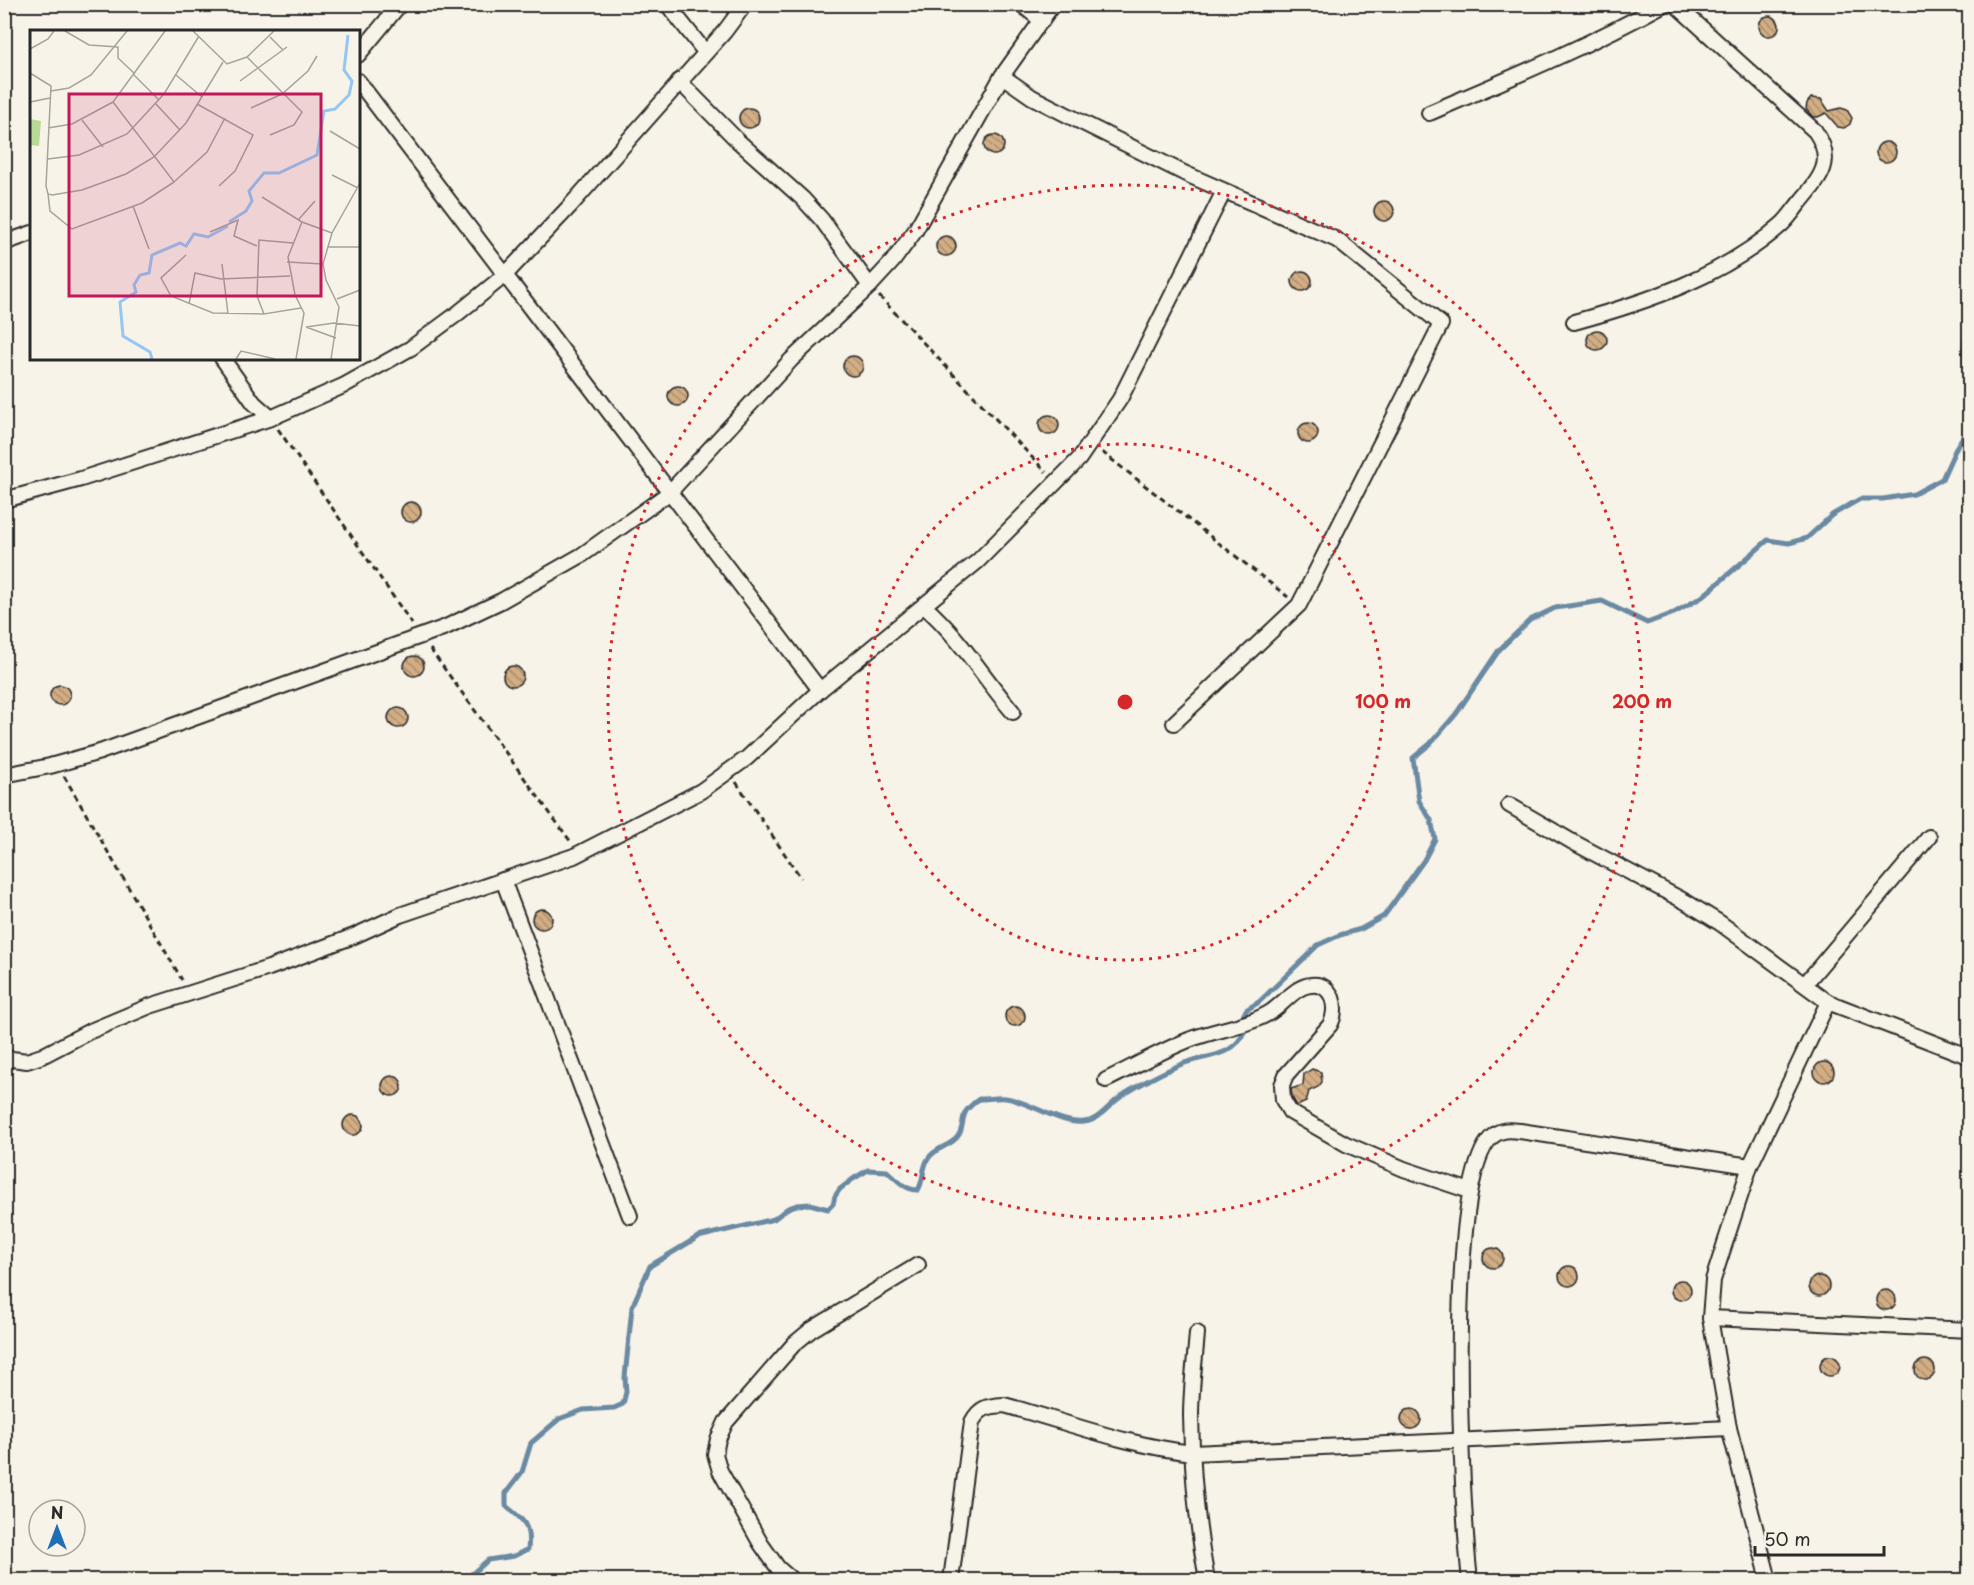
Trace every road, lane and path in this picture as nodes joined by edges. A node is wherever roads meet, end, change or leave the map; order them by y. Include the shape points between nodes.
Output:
1 (400, 4) edge
2 (667, 4) edge
3 (745, 4) edge
4 (1021, 4) edge
5 (1053, 4) edge
6 (1664, 4) edge
7 (1675, 4) edge
8 (1042, 21) junction
9 (705, 52) junction
10 (360, 54) edge
11 (1002, 76) junction
12 (679, 81) junction
13 (360, 84) edge
14 (1429, 113) dead end
15 (1224, 191) junction
16 (30, 234) edge
17 (4, 243) edge
18 (506, 275) junction
19 (870, 286) junction
20 (1574, 322) dead end
21 (223, 360) edge
22 (271, 418) junction
23 (1090, 443) junction
24 (1056, 482) junction
25 (669, 493) junction
26 (4, 500) edge
27 (1299, 605) junction
28 (924, 606) junction
29 (820, 690) junction
30 (1012, 712) dead end
31 (1174, 723) dead end
32 (57, 764) junction
33 (728, 771) junction
34 (4, 775) edge
35 (1509, 805) dead end
36 (1929, 837) dead end
37 (801, 878) dead end
38 (503, 880) junction
39 (1805, 984) junction
40 (190, 993) junction
41 (1828, 1002) junction
42 (1970, 1057) edge
43 (4, 1058) edge
44 (1106, 1080) dead end
45 (1750, 1166) junction
46 (1470, 1191) junction
47 (630, 1216) dead end
48 (918, 1265) dead end
49 (1710, 1318) junction
50 (1970, 1330) edge
51 (1197, 1333) dead end
52 (1729, 1428) junction
53 (1461, 1439) junction
54 (1193, 1453) junction
55 (792, 1581) edge
56 (951, 1581) edge
57 (1207, 1581) edge
58 (1470, 1581) edge
59 (1769, 1581) edge

1 - 10 street
2 - 9 street
3 - 9 street
4 - 8 street
5 - 8 street
6 - 14 street via 1548,63
7 - 20 street via 1815,131 1827,157 1808,194 1759,243 1679,287
8 - 11 street
9 - 12 street
11 - 15 street via 1032,97
11 - 19 street via 915,231
12 - 18 street
12 - 19 street via 803,199
13 - 18 street
15 - 23 street via 1120,399
15 - 27 street via 1337,240 1441,324
16 - 17 street
18 - 22 street via 411,348 343,386
18 - 25 street
19 - 24 path
19 - 25 street via 791,360
21 - 22 street via 254,404
22 - 26 street
23 - 24 street
23 - 27 path
24 - 28 street via 978,561
25 - 29 street
25 - 32 street via 582,555 446,627
27 - 31 street
28 - 29 street
28 - 30 street via 943,622
29 - 33 street
32 - 34 street
32 - 40 path
33 - 37 path
33 - 38 street via 701,791 574,856
35 - 39 street via 1686,902
36 - 39 street
38 - 40 street via 400,915 269,968
38 - 47 street
39 - 41 street
40 - 43 street via 88,1032 42,1056 27,1061
41 - 42 street
41 - 45 street
44 - 46 street via 1194,1038 1259,1018 1302,987 1321,986 1334,1001 1335,1016 1286,1075 1283,1100 1290,1112 1346,1144
45 - 46 street via 1505,1130 1485,1146
45 - 49 street via 1713,1280
46 - 53 street via 1461,1281
48 - 55 street via 794,1344 726,1422 718,1439 715,1454 720,1471 761,1544
49 - 50 street
49 - 52 street
51 - 54 street via 1191,1414
52 - 53 street
52 - 59 street
53 - 54 street
53 - 58 street
54 - 56 street via 1117,1438 1004,1405 986,1406 972,1422
54 - 57 street

